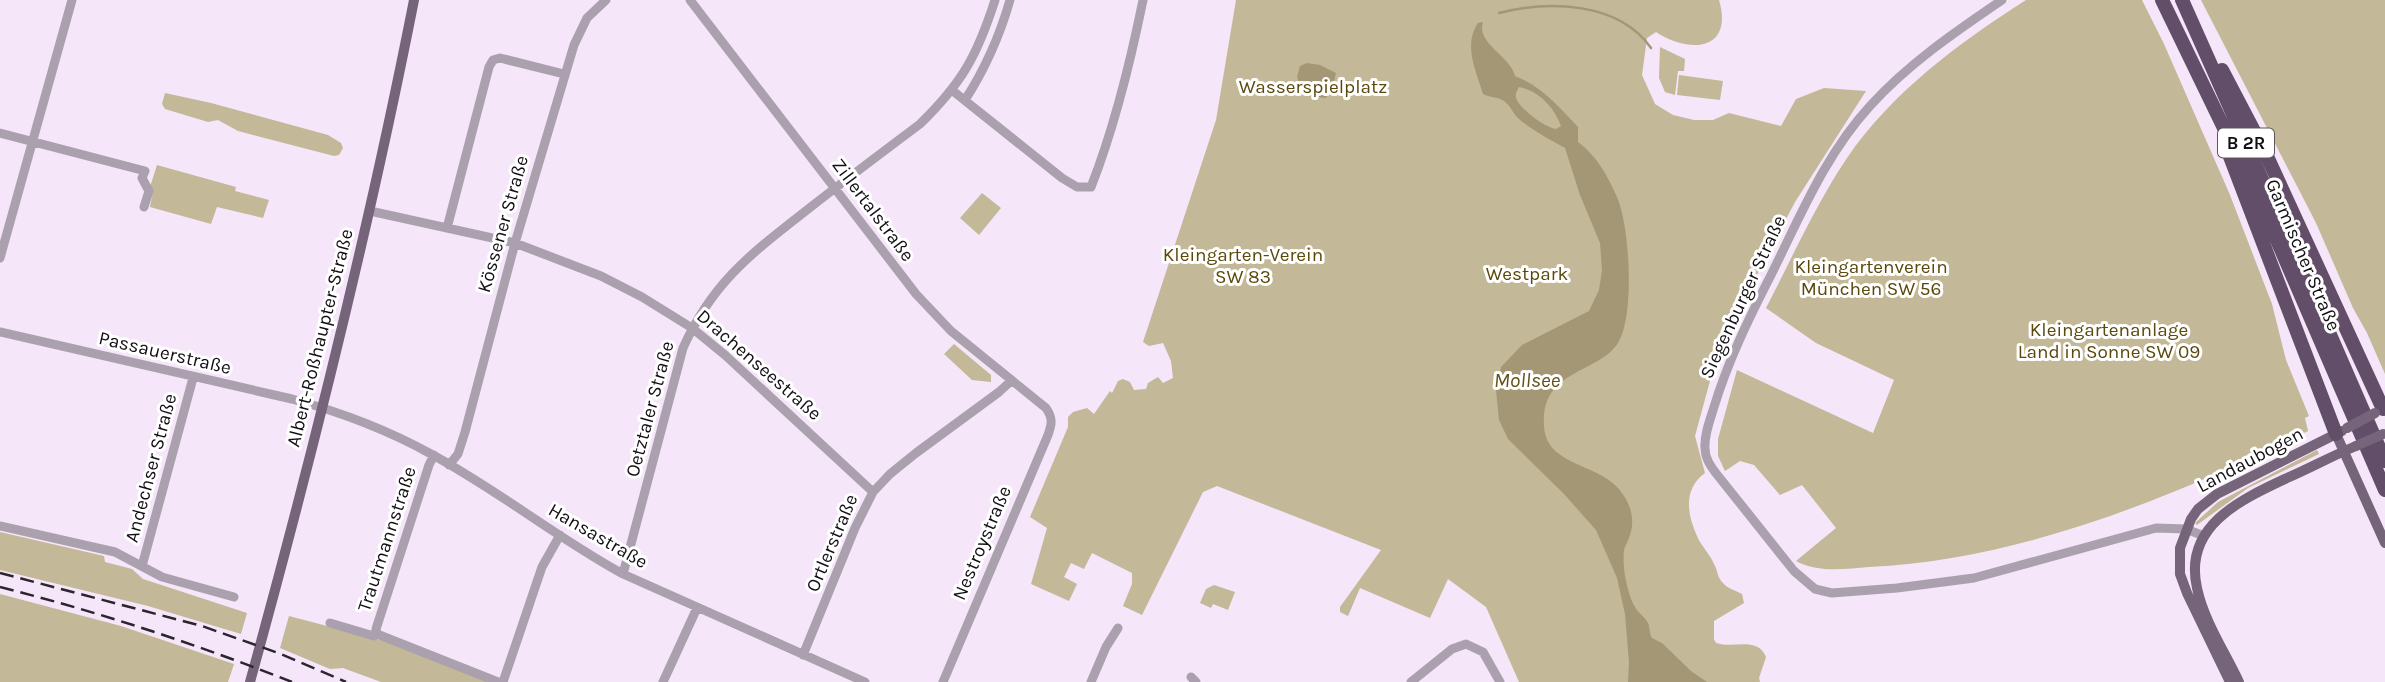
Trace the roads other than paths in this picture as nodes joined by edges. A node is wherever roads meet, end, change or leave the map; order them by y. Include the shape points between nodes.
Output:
1 (72, 0) edge
2 (414, 0) edge
3 (606, 0) edge
4 (690, 0) edge
5 (995, 0) edge
6 (1010, 0) edge
7 (1143, 0) edge
8 (2002, 0) edge
9 (2162, 0) edge
10 (2182, 1) edge
11 (564, 74) junction
12 (953, 91) junction
13 (965, 100) junction
14 (2216, 113) junction
15 (0, 133) edge
16 (32, 139) junction
17 (835, 188) junction
18 (144, 207) dead end
19 (369, 211) junction
20 (447, 228) junction
21 (515, 243) junction
22 (0, 258) edge
23 (692, 328) junction
24 (0, 332) edge
25 (192, 378) junction
26 (1011, 381) junction
27 (321, 407) junction
28 (2382, 411) edge
29 (1052, 418) joint
30 (2342, 431) junction
31 (2384, 434) edge
32 (2343, 452) junction
33 (434, 455) junction
34 (2385, 461) edge
35 (449, 465) junction
36 (2385, 490) edge
37 (873, 492) junction
38 (0, 526) edge
39 (2186, 529) junction
40 (560, 536) junction
41 (2204, 536) junction
42 (2385, 543) edge
43 (142, 566) junction
44 (623, 573) junction
45 (234, 597) dead end
46 (696, 608) junction
47 (330, 623) dead end
48 (1118, 628) dead end
49 (377, 634) junction
50 (803, 655) junction
51 (250, 682) edge
52 (500, 682) edge
53 (663, 682) edge
54 (865, 682) edge
55 (943, 682) edge
56 (1091, 682) edge
57 (1412, 682) edge
58 (1500, 682) edge
59 (2230, 682) edge
60 (2239, 682) edge

1 - 16 street
2 - 19 main road, Albert-Roßhaupter-Straße
3 - 11 street, Kössener Straße via 587,18
4 - 17 street, Zillertalstraße
5 - 12 street, Oetztaler Straße via 971,63
6 - 13 street via 993,48
7 - 13 street via 1126,80 1091,187 1077,187 1062,178
8 - 39 street, Siegenburger Straße via 1906,70 1842,141 1730,359 1708,426 1706,457 1794,571 1815,589 1832,593 1963,580 2156,527
9 - 14 highway, Garmischer Straße / B 2R
10 - 28 highway via 2265,152
10 - 34 highway, Garmischer Straße / B 2R
11 - 20 street via 493,60
11 - 21 street, Kössener Straße
12 - 13 street
12 - 17 street, Oetztaler Straße via 920,124
14 - 30 highway via 2242,191
14 - 36 highway, Garmischer Straße / B 2R via 2267,217
15 - 16 street
16 - 18 street via 145,171 142,178 149,191
16 - 22 street
17 - 23 street, Oetztaler Straße via 752,253 710,299
17 - 26 street, Zillertalstraße via 932,312
19 - 20 street, Drachenseestraße
19 - 27 main road, Albert-Roßhaupter-Straße
20 - 21 street, Drachenseestraße
21 - 23 street, Drachenseestraße via 600,276
21 - 35 street, Kössener Straße via 465,432
23 - 37 street, Drachenseestraße
23 - 44 street, Oetztaler Straße
24 - 25 street, Passauerstraße
25 - 27 street, Passauerstraße
25 - 43 street, Andechser Straße
26 - 29 street, Zillertalstraße
26 - 37 street, Ortlerstraße via 907,460
27 - 33 street, Hansastraße
27 - 51 main road, Albert-Roßhaupter-Straße
28 - 30 main road, Landaubogen, bridge
29 - 55 street, Nestroystraße
30 - 32 main road
30 - 39 main road, Landaubogen via 2217,494 2198,509
31 - 32 main road, Landaubogen, bridge
32 - 41 main road, Landaubogen via 2228,510
32 - 42 main road
33 - 35 street, Hansastraße
33 - 49 street, Trautmannstraße
35 - 40 street, Hansastraße
37 - 50 street, Ortlerstraße
38 - 43 street via 115,552
39 - 41 street, Siegenburger Straße
39 - 59 main road, Landaubogen via 2180,574
40 - 44 street, Hansastraße
40 - 52 street via 542,567
41 - 60 main road, Landaubogen via 2195,562 2197,588
43 - 45 street via 162,578
44 - 46 street, Hansastraße
46 - 50 street, Hansastraße
46 - 53 street
47 - 49 street
48 - 56 street
49 - 52 street
50 - 54 street, Hansastraße
57 - 58 street via 1452,649 1466,644 1483,652

